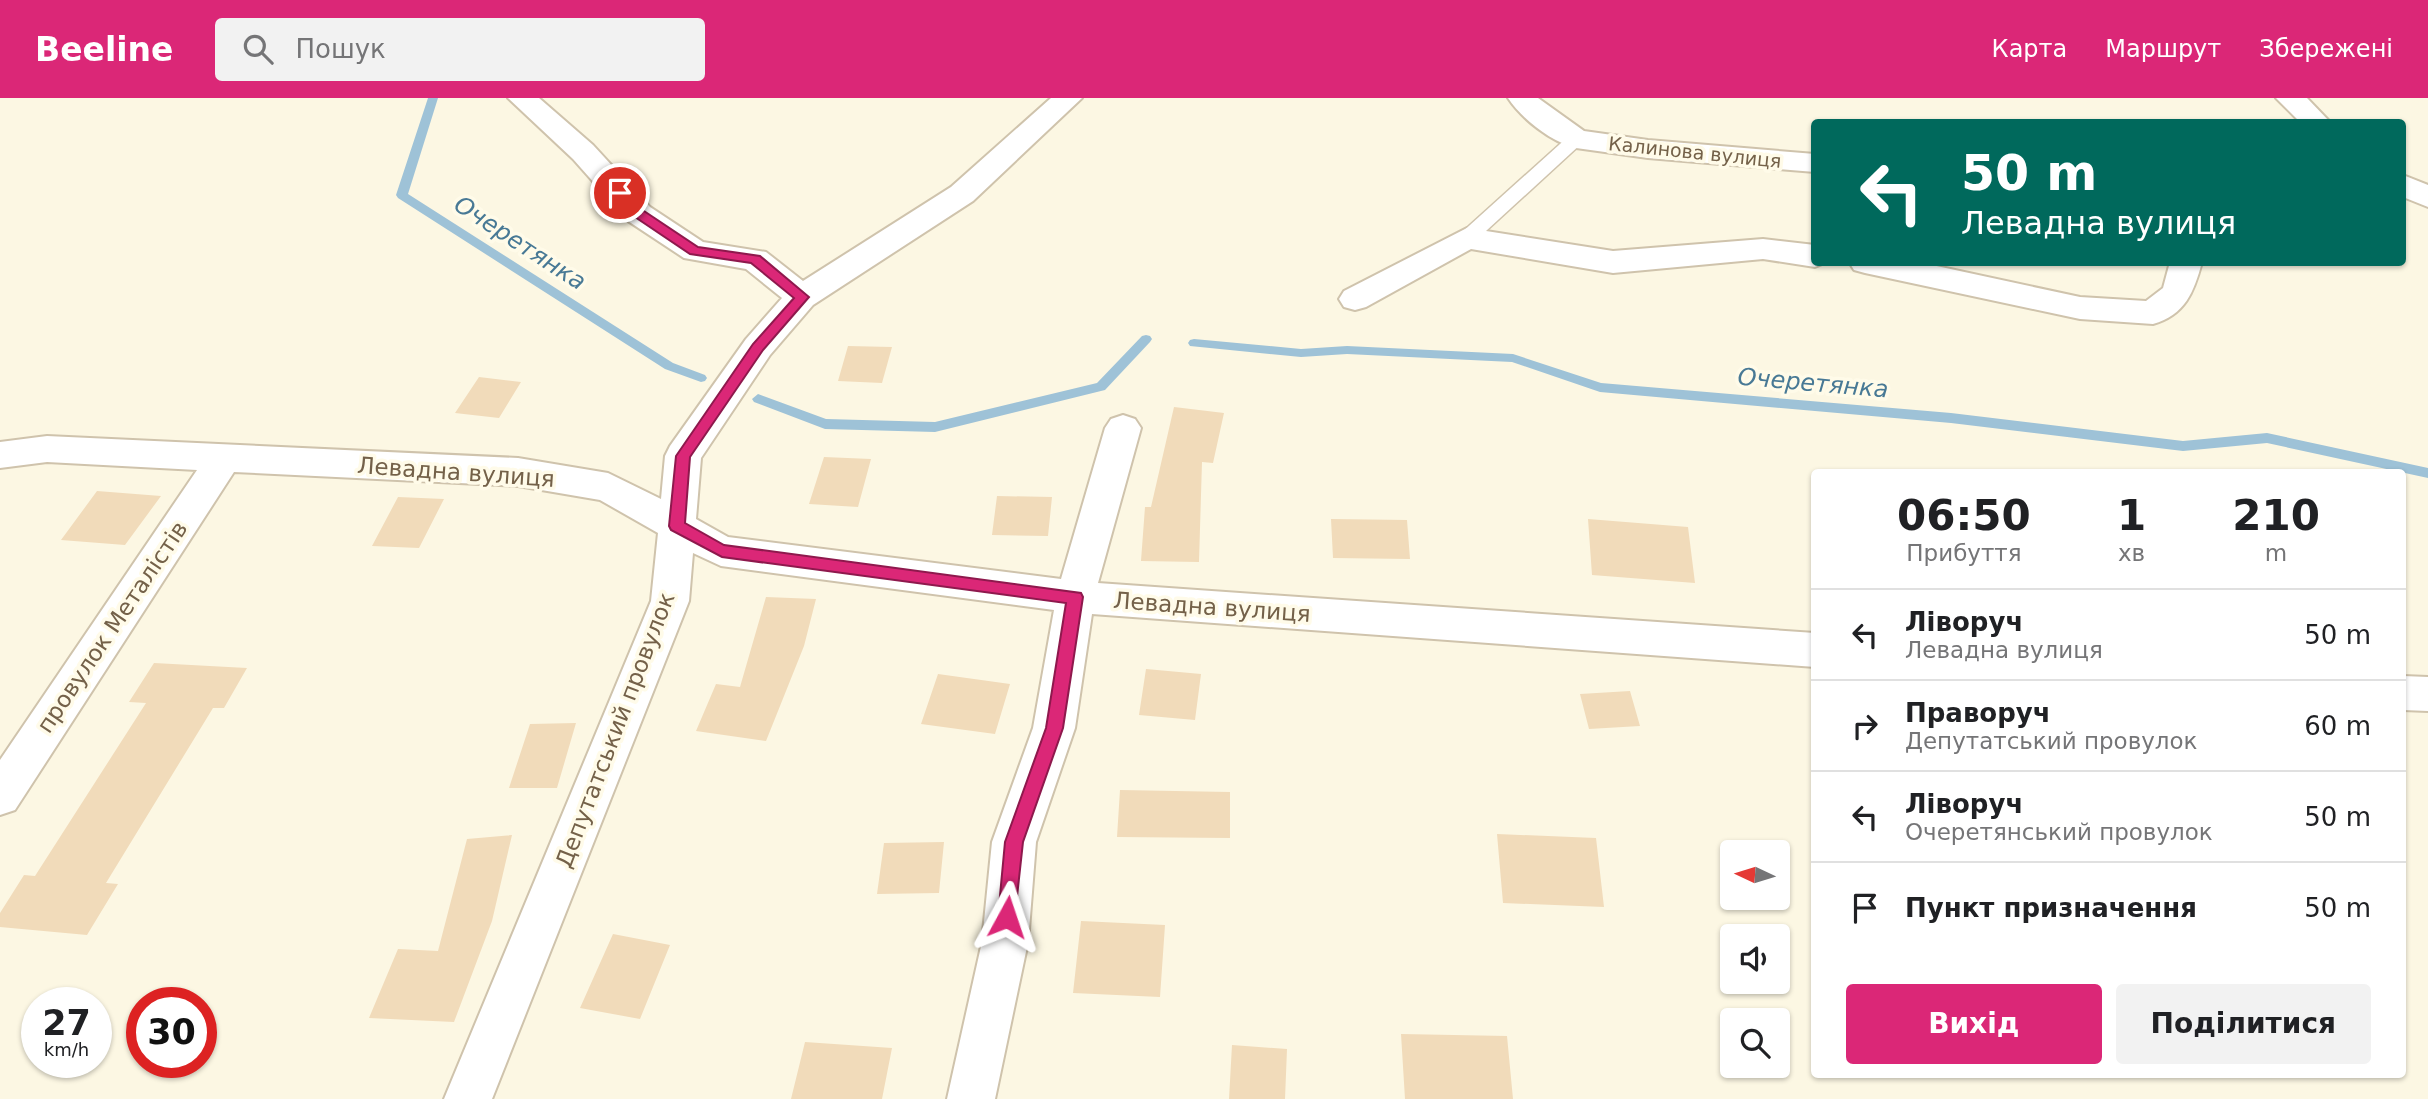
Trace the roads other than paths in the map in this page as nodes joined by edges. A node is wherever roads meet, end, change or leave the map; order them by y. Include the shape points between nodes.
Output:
1 (522, 98) edge
2 (1069, 98) edge
3 (1522, 98) edge
4 (2290, 98) edge
5 (2313, 119) edge
6 (1576, 139) junction
7 (1811, 163) edge
8 (2406, 186) edge
9 (2428, 197) edge
10 (1467, 238) junction
11 (1811, 255) edge
12 (1883, 266) edge
13 (2185, 266) edge
14 (802, 297) junction
15 (1355, 299) dead end
16 (1123, 428) dead end
17 (0, 455) edge
18 (224, 458) junction
19 (677, 526) junction
20 (1075, 597) junction
21 (1811, 650) edge
22 (2406, 692) edge
23 (2428, 694) edge
24 (0, 796) edge
25 (468, 1099) edge
26 (971, 1099) edge

1 - 14 street via 583,152 639,214 695,251 755,260
2 - 14 street, Депутатський провулок via 962,194
3 - 6 street, Калинова вулиця
4 - 5 street
6 - 7 street, Калинова вулиця
6 - 10 lane, Калинова вулиця
8 - 9 street
10 - 11 street via 1613,262 1763,249
10 - 15 street
12 - 13 street via 2080,309 2153,313 2178,293
14 - 19 street, Депутатський провулок via 758,347 683,456
16 - 20 street
17 - 18 street, Левадна вулиця via 47,449
18 - 19 street, Левадна вулиця via 531,474 608,487
18 - 24 street, провулок Металістів
19 - 20 street, Левадна вулиця via 722,551
19 - 25 street, Депутатський провулок via 670,601
20 - 21 street, Левадна вулиця
20 - 26 street via 1054,728 1014,842 1005,942
22 - 23 street

